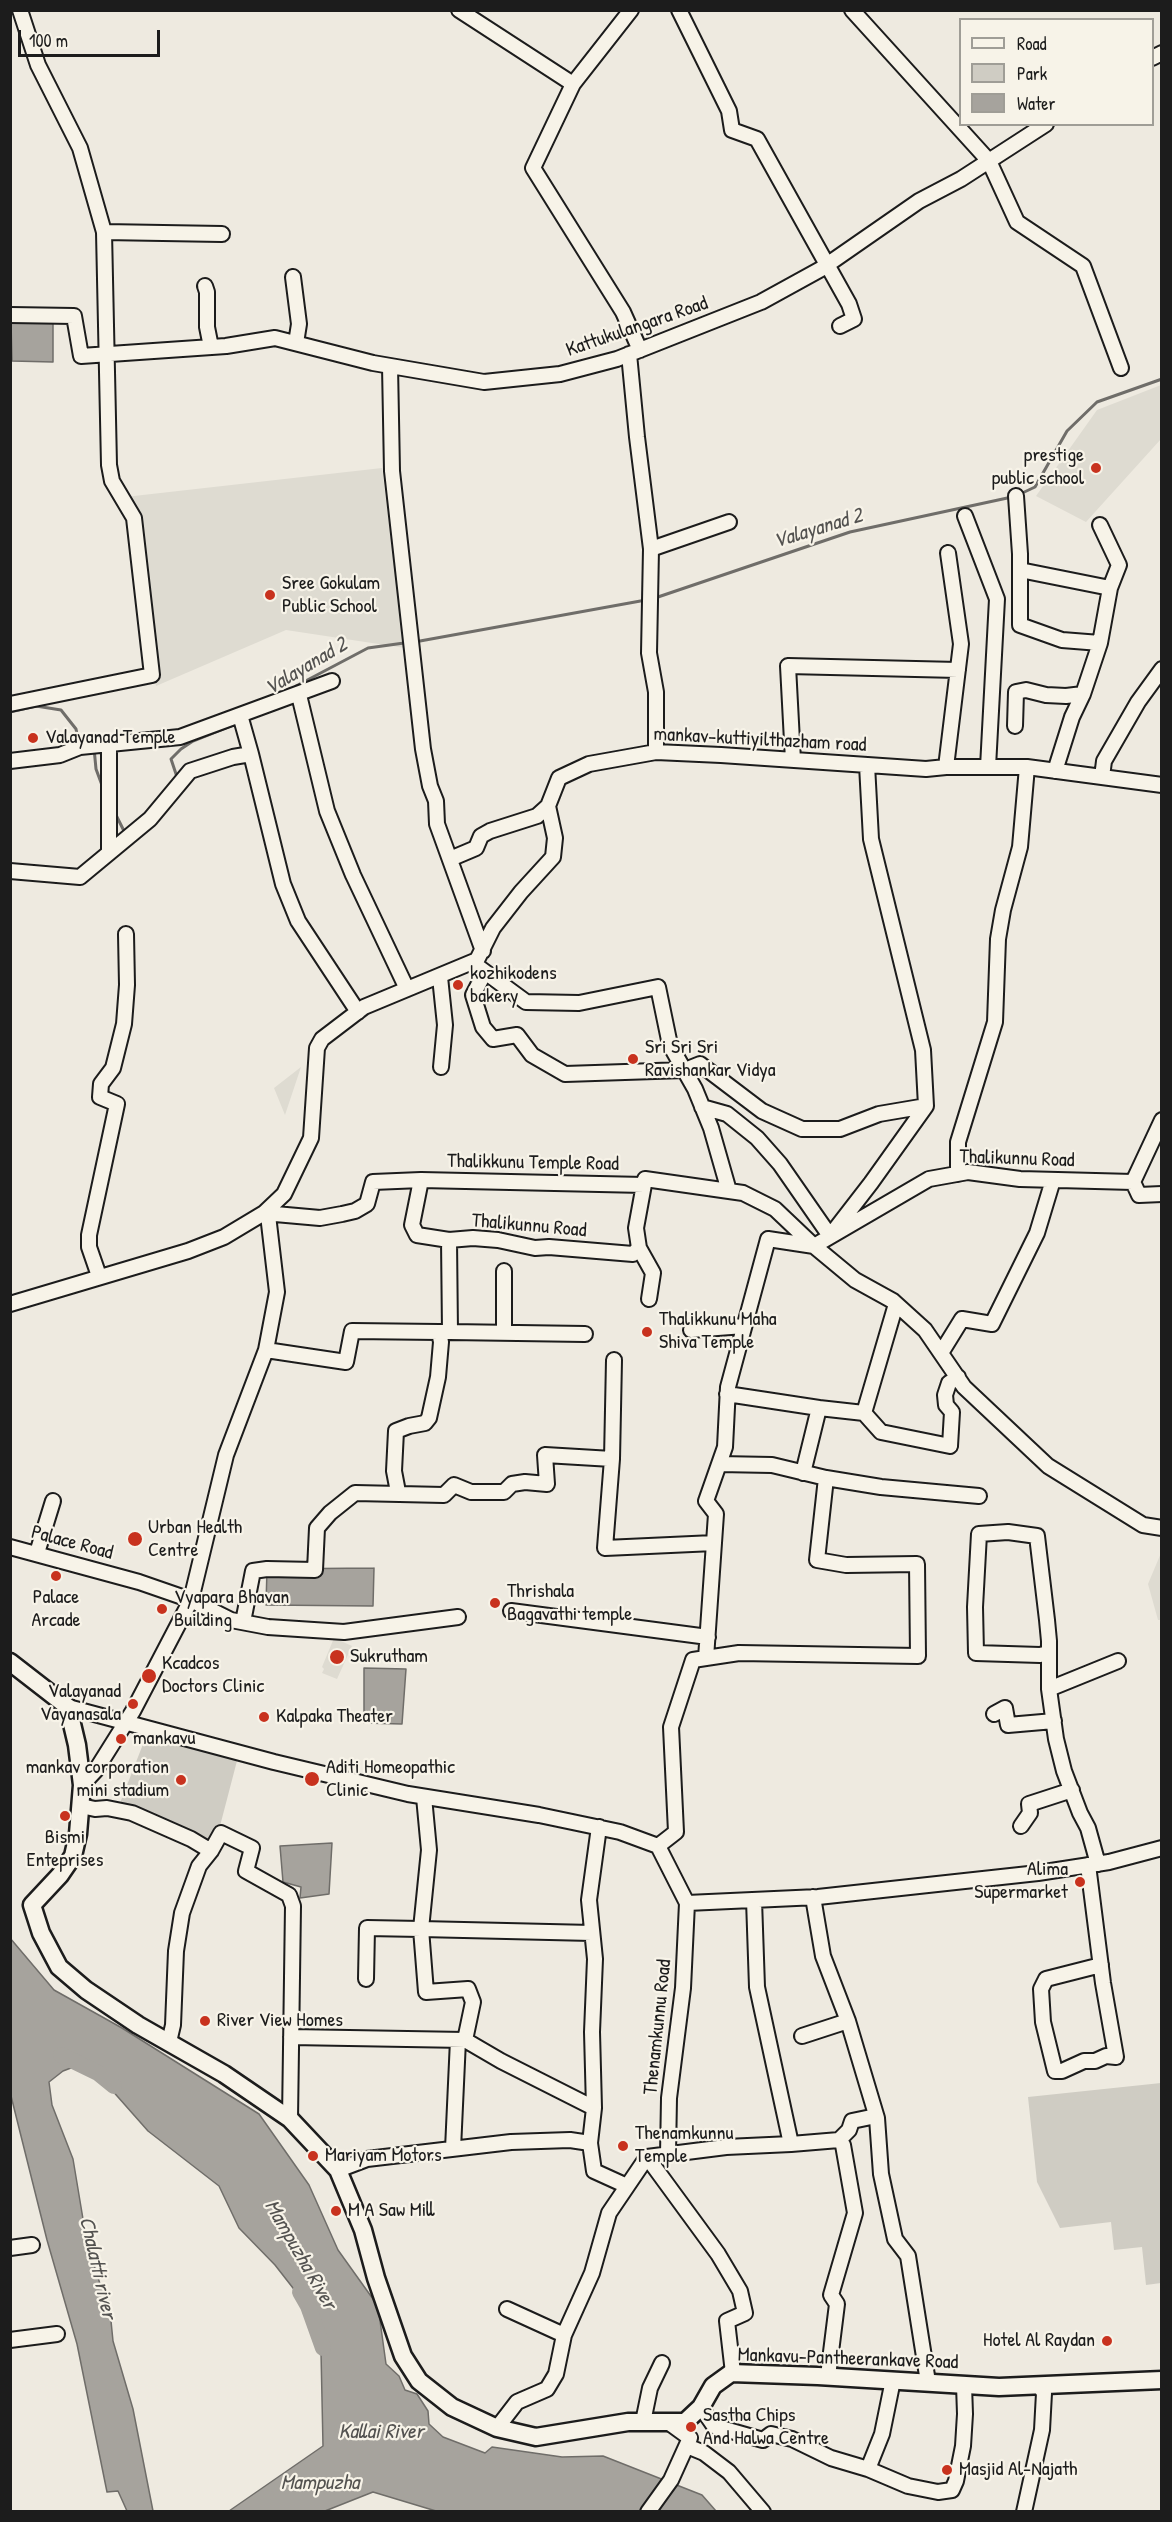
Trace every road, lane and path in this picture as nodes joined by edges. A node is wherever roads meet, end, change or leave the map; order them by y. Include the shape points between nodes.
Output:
1 (20, 10) edge
2 (459, 10) edge
3 (631, 10) edge
4 (679, 10) edge
5 (852, 10) edge
6 (573, 84) junction
7 (1043, 126) edge
8 (989, 161) junction
9 (104, 232) junction
10 (222, 234) dead end
11 (828, 264) junction
12 (293, 277) dead end
13 (205, 286) dead end
14 (10, 315) edge
15 (840, 326) dead end
16 (296, 343) junction
17 (211, 347) junction
18 (635, 352) junction
19 (106, 353) junction
20 (390, 366) junction
21 (1121, 368) dead end
22 (1016, 496) dead end
23 (966, 516) dead end
24 (729, 522) dead end
25 (1100, 525) dead end
26 (651, 549) junction
27 (948, 553) dead end
28 (1020, 570) junction
29 (1110, 588) junction
30 (1100, 643) junction
31 (1161, 669) edge
32 (958, 670) junction
33 (332, 681) dead end
34 (1083, 694) junction
35 (298, 695) junction
36 (10, 705) edge
37 (240, 715) junction
38 (1015, 726) dead end
39 (109, 744) junction
40 (656, 752) junction
41 (251, 754) junction
42 (793, 760) junction
43 (10, 761) edge
44 (867, 765) junction
45 (946, 767) junction
46 (988, 767) junction
47 (1027, 767) junction
48 (1055, 771) junction
49 (1102, 777) junction
50 (1161, 785) edge
51 (548, 806) junction
52 (109, 853) junction
53 (450, 859) junction
54 (10, 871) edge
55 (126, 934) dead end
56 (483, 951) junction
57 (479, 967) junction
58 (440, 977) junction
59 (407, 989) junction
60 (358, 1012) junction
61 (441, 1066) dead end
62 (684, 1070) junction
63 (926, 1106) junction
64 (702, 1107) junction
65 (1161, 1120) edge
66 (958, 1174) junction
67 (421, 1180) junction
68 (1053, 1180) junction
69 (1134, 1182) junction
70 (644, 1185) junction
71 (729, 1191) junction
72 (1161, 1194) edge
73 (266, 1214) junction
74 (830, 1236) junction
75 (449, 1240) junction
76 (814, 1246) junction
77 (639, 1248) junction
78 (504, 1271) dead end
79 (99, 1276) junction
80 (649, 1299) dead end
81 (10, 1304) edge
82 (896, 1304) junction
83 (744, 1326) junction
84 (691, 1330) dead end
85 (445, 1332) junction
86 (504, 1333) junction
87 (585, 1334) dead end
88 (266, 1350) junction
89 (941, 1353) junction
90 (614, 1360) dead end
91 (958, 1377) junction
92 (727, 1394) junction
93 (819, 1408) junction
94 (864, 1413) junction
95 (612, 1459) junction
96 (719, 1464) junction
97 (803, 1473) junction
98 (826, 1478) junction
99 (398, 1492) junction
100 (979, 1496) dead end
101 (54, 1501) dead end
102 (1161, 1528) edge
103 (714, 1543) junction
104 (10, 1547) edge
105 (37, 1553) junction
106 (191, 1600) junction
107 (511, 1611) dead end
108 (458, 1617) dead end
109 (243, 1622) junction
110 (708, 1637) junction
111 (1048, 1653) junction
112 (706, 1658) junction
113 (1118, 1661) dead end
114 (10, 1662) edge
115 (1049, 1689) junction
116 (68, 1707) junction
117 (994, 1714) dead end
118 (1054, 1721) junction
119 (124, 1724) junction
120 (82, 1785) junction
121 (1072, 1790) junction
122 (424, 1797) junction
123 (81, 1806) junction
124 (1021, 1826) dead end
125 (599, 1827) junction
126 (658, 1846) junction
127 (1161, 1848) edge
128 (211, 1851) junction
129 (1093, 1864) junction
130 (813, 1897) junction
131 (754, 1900) junction
132 (687, 1903) junction
133 (421, 1929) junction
134 (592, 1933) junction
135 (1101, 1965) junction
136 (366, 1979) dead end
137 (848, 2021) junction
138 (802, 2036) dead end
139 (291, 2037) junction
140 (461, 2040) junction
141 (169, 2042) junction
142 (594, 2108) junction
143 (876, 2116) junction
144 (290, 2119) junction
145 (839, 2140) junction
146 (590, 2143) junction
147 (791, 2144) junction
148 (453, 2149) junction
149 (668, 2154) junction
150 (647, 2157) junction
151 (338, 2170) junction
152 (627, 2186) junction
153 (32, 2245) dead end
154 (10, 2248) edge
155 (507, 2309) dead end
156 (57, 2334) dead end
157 (564, 2335) junction
158 (10, 2340) edge
159 (662, 2363) dead end
160 (733, 2373) junction
161 (828, 2376) junction
162 (893, 2380) junction
163 (1161, 2380) edge
164 (928, 2382) junction
165 (964, 2385) junction
166 (1039, 2385) junction
167 (701, 2407) junction
168 (643, 2422) junction
169 (668, 2422) junction
170 (498, 2428) junction
171 (687, 2446) junction
172 (868, 2469) junction
173 (648, 2511) edge
174 (763, 2511) edge
175 (1024, 2511) edge

1 - 9 street via 38,64 80,148
2 - 6 street
3 - 6 street
4 - 11 street via 729,111 732,130 757,139
5 - 8 street
6 - 18 street via 533,168 623,312
7 - 8 street, Kattukulangara Road
8 - 11 street, Kattukulangara Road via 919,201
8 - 21 street via 1017,222 1083,266
9 - 10 street
9 - 19 street
11 - 15 street via 854,319
11 - 18 street, Kattukulangara Road via 761,302
12 - 16 street via 299,324
13 - 17 street
14 - 19 street, Kattukulangara Road via 74,316 81,356
16 - 17 street, Kattukulangara Road via 275,338
16 - 20 street, Kattukulangara Road
17 - 19 street, Kattukulangara Road
18 - 20 street, Kattukulangara Road via 560,374 484,382
18 - 26 street via 637,437
19 - 36 street via 109,465 112,481 134,518 152,675
20 - 53 street via 392,471 423,749 436,801 437,824
22 - 28 street
23 - 46 street via 997,599
24 - 26 street
25 - 29 street via 1119,565
26 - 40 street via 649,653 656,692
27 - 32 street via 961,644
28 - 29 street
28 - 30 street via 1020,625 1062,640
29 - 30 street
30 - 34 street
31 - 49 street via 1104,761
32 - 42 street via 788,666
32 - 45 street
33 - 35 street
34 - 38 street via 1016,692
34 - 48 street
35 - 37 street
35 - 59 street via 327,811
37 - 39 street via 180,737
37 - 41 street
39 - 43 street
39 - 52 street
40 - 42 street, mankav-kuttiyilthazham road
40 - 51 street, mankav-kuttiyilthazham road via 589,764 559,778
41 - 52 street via 190,771 150,819
41 - 60 street via 283,884 298,921
42 - 44 street, mankav-kuttiyilthazham road
44 - 45 street, mankav-kuttiyilthazham road
44 - 63 street via 871,839 923,1050
45 - 46 street, mankav-kuttiyilthazham road
46 - 47 street, mankav-kuttiyilthazham road
47 - 48 street, mankav-kuttiyilthazham road
47 - 66 street via 1020,847 998,939 995,1023 958,1142
48 - 49 street, mankav-kuttiyilthazham road
49 - 50 street, mankav-kuttiyilthazham road
51 - 53 street via 537,816 490,831 481,837 476,848
51 - 56 street via 555,838 553,858 493,928
52 - 54 street via 80,877
53 - 56 street
55 - 79 street via 128,985 124,1024 113,1068 101,1084 100,1097 117,1104 89,1235
56 - 57 street
57 - 58 street
57 - 62 street via 526,1002 579,1003 658,987 670,1045
57 - 62 street via 473,995 483,1027 493,1039 518,1035 532,1055 565,1074
58 - 59 street
58 - 61 street via 445,1026
59 - 60 street
60 - 73 street via 322,1039 317,1048 311,1138 284,1194
62 - 63 street via 700,1064 762,1111 802,1128 840,1130 879,1114
62 - 64 street
63 - 74 street
64 - 71 street
64 - 74 street via 727,1114 757,1137
65 - 69 street
66 - 68 street, Thalikunnu Road
66 - 74 street, Thalikunnu Road via 929,1179
67 - 70 street, Thalikkunu Temple Road
67 - 73 street via 373,1182 367,1204 342,1215 320,1218
67 - 75 street, Thalikunnu Road via 412,1225 417,1234
68 - 69 street, Thalikunnu Road
68 - 89 street via 1037,1233 992,1324 962,1319
69 - 72 street via 1139,1195
70 - 71 street, Thalikkunu Temple Road via 645,1179
70 - 77 street via 636,1228
71 - 76 street via 743,1193 775,1209
73 - 79 street via 206,1244
73 - 88 street via 277,1292
74 - 76 street, Thalikunnu Road
75 - 77 street, Thalikunnu Road via 481,1239 535,1248 633,1254
75 - 85 street, Thalikunnu Road
76 - 82 street via 855,1280
76 - 83 street via 768,1239
77 - 80 street via 653,1273
78 - 86 street
79 - 81 street
82 - 89 street via 925,1330
82 - 94 street
83 - 84 street
83 - 92 street
85 - 86 street
85 - 88 street via 352,1331 346,1362
85 - 99 street, Thalikunnu Road via 429,1419 396,1431 394,1472
86 - 87 street
88 - 106 street via 226,1455
89 - 91 street
90 - 95 street
91 - 94 street via 949,1383 945,1395 945,1405 952,1412 950,1446 881,1432
91 - 102 street via 1048,1466 1143,1525
92 - 93 street
92 - 96 street via 725,1447
93 - 94 street
93 - 97 street
95 - 99 street via 545,1455 547,1484 512,1484 504,1492 471,1492 454,1485 444,1495
95 - 103 street via 605,1548
96 - 97 street via 772,1466
96 - 103 street via 706,1502 716,1514
97 - 98 street
98 - 100 street
98 - 112 street via 817,1560 846,1565 917,1564 918,1656 739,1653
99 - 109 street via 355,1493 330,1512 317,1528 315,1570 253,1571
101 - 105 street
103 - 110 street
104 - 105 street, Palace Road
105 - 106 street, Palace Road
106 - 109 street, Palace Road
106 - 119 street
107 - 110 street
108 - 109 street, Palace Road via 344,1632
110 - 112 street
111 - 111 street via 1037,1536 979,1534 976,1653
111 - 115 street
112 - 126 street via 693,1660 671,1727 676,1832
113 - 115 street
114 - 116 main road
115 - 118 street
116 - 119 street
116 - 120 main road, Mankavu-Pantheerankave Road
117 - 118 street via 1005,1708 1008,1725
118 - 121 street
119 - 120 street via 96,1770
119 - 122 street
120 - 123 main road, Mankavu-Pantheerankave Road
121 - 124 street via 1029,1804 1030,1813
121 - 129 street via 1088,1828
122 - 125 street
122 - 133 street via 429,1850
123 - 128 street via 132,1813
123 - 141 main road, Mankavu-Pantheerankave Road via 73,1856 32,1905 41,1933 59,1967 86,1990
125 - 126 street
125 - 134 street via 589,1900
126 - 132 street
127 - 129 street
128 - 139 street via 221,1833 252,1848 246,1871 289,1895 293,1906
128 - 141 street via 199,1866 182,1913
129 - 130 street
129 - 135 street
130 - 131 street
130 - 137 street via 823,1956
131 - 132 street
131 - 147 street via 757,1987
132 - 149 street, Thenamkunnu Road via 683,1988 669,2098
133 - 134 street
133 - 136 street via 367,1928
133 - 140 street via 426,1992 468,1989 473,2002
134 - 142 street
135 - 135 street via 1116,2057 1084,2061 1055,2071 1043,2022 1041,1989 1046,1978
137 - 138 street
137 - 143 street
139 - 140 street
139 - 144 street
140 - 142 street
140 - 148 street
141 - 144 main road, Mankavu-Pantheerankave Road
142 - 146 street
143 - 145 street via 852,2121
143 - 164 street via 881,2174 895,2239 908,2256
144 - 151 main road, Mankavu-Pantheerankave Road
145 - 147 street
145 - 161 street via 855,2213 831,2295 837,2304
146 - 148 street via 511,2142
146 - 152 street via 594,2171
147 - 149 street via 726,2146
148 - 151 street via 367,2159
149 - 150 street
150 - 152 street
150 - 160 street via 718,2253 740,2291 745,2313 727,2321
151 - 170 main road, Mankavu-Pantheerankave Road via 363,2230 403,2356 418,2381 452,2407
152 - 157 street via 609,2213 592,2273
153 - 154 street
155 - 157 street
156 - 158 street
157 - 170 street via 555,2374 547,2389 517,2402
159 - 168 street via 650,2388
160 - 161 main road, Mankavu-Pantheerankave Road
160 - 167 main road, Mankavu-Pantheerankave Road via 713,2386
161 - 162 main road, Mankavu-Pantheerankave Road
162 - 164 main road, Mankavu-Pantheerankave Road
162 - 172 street via 882,2434
163 - 166 main road, Mankavu-Pantheerankave Road
164 - 165 main road, Mankavu-Pantheerankave Road
165 - 166 main road, Mankavu-Pantheerankave Road
165 - 172 street via 963,2446 952,2490 938,2492 908,2486
166 - 175 street via 1044,2393 1042,2430
167 - 169 main road, Mankavu-Pantheerankave Road via 685,2422
167 - 172 street via 714,2426 763,2439 771,2434 792,2439 831,2458
168 - 169 main road, Mankavu-Pantheerankave Road
168 - 170 main road, Mankavu-Pantheerankave Road via 536,2437
169 - 171 street via 690,2438
171 - 173 street via 671,2480
171 - 174 street via 729,2472

